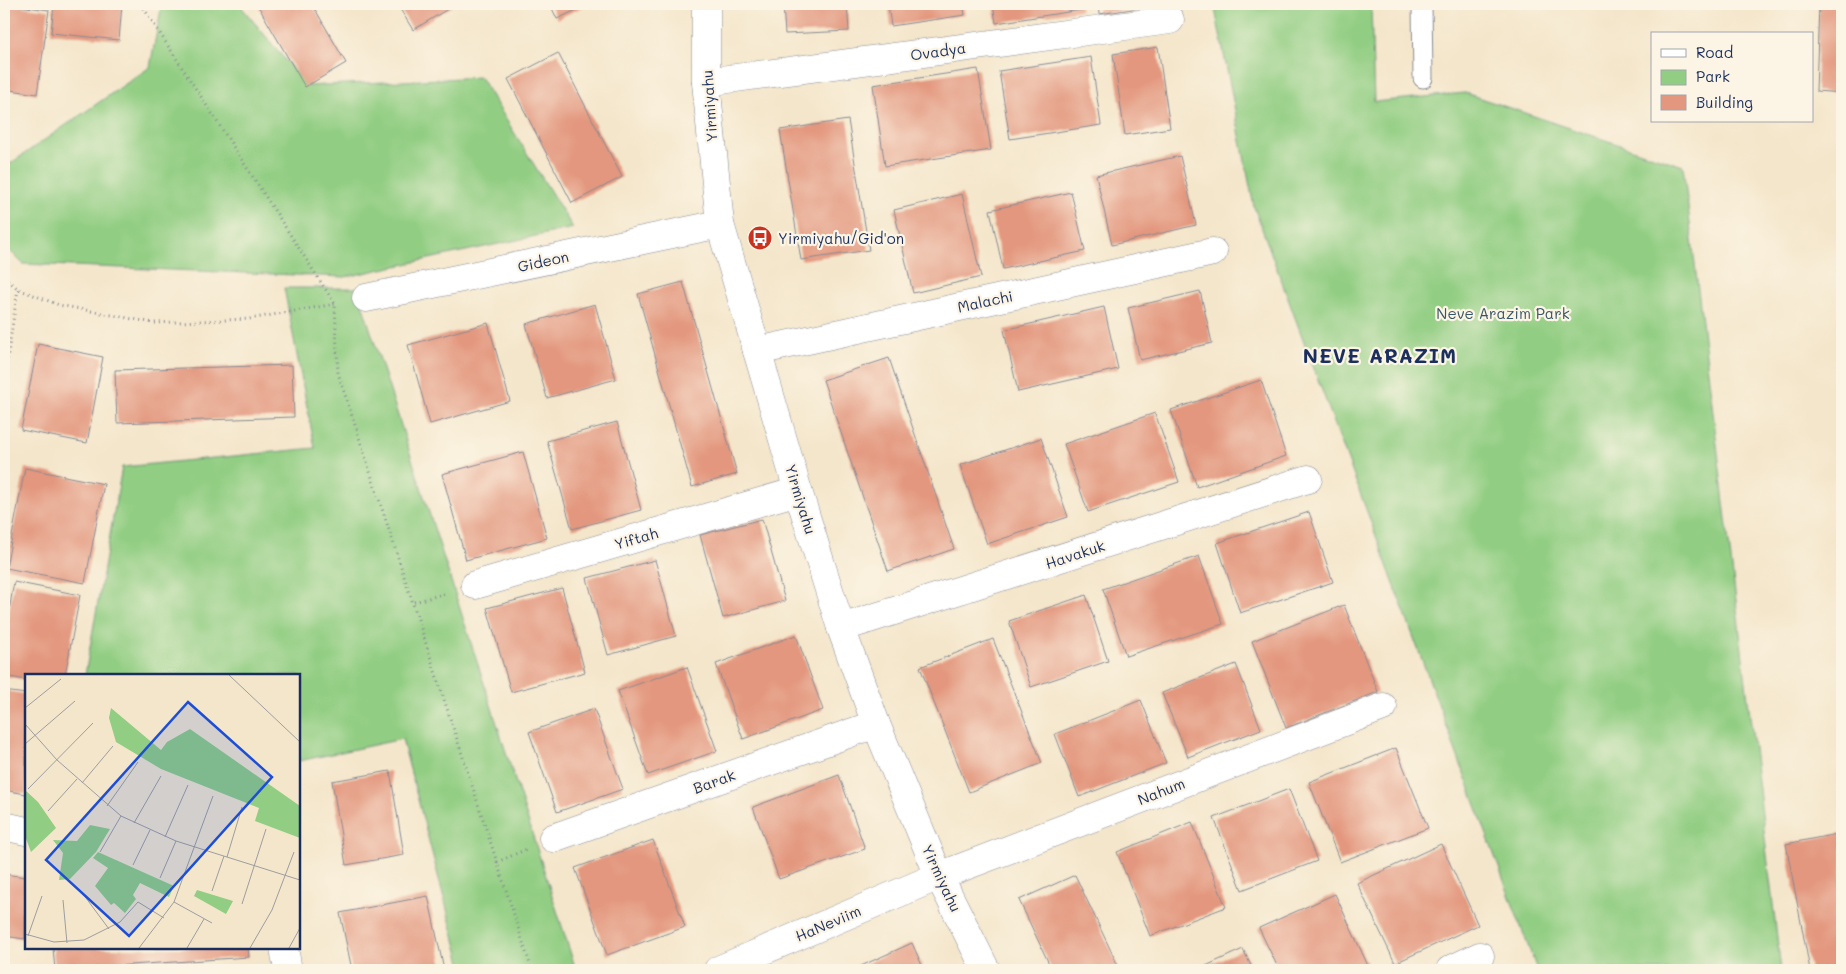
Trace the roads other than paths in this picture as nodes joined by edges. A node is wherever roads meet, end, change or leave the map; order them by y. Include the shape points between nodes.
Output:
1 (706, 4) edge
2 (1422, 4) edge
3 (1170, 20) dead end
4 (1422, 78) dead end
5 (706, 82) junction
6 (720, 224) junction
7 (1213, 252) dead end
8 (366, 298) dead end
9 (757, 351) junction
10 (1308, 479) dead end
11 (798, 491) junction
12 (474, 585) dead end
13 (841, 628) junction
14 (1383, 707) dead end
15 (876, 724) junction
16 (4, 826) edge
17 (25, 831) edge
18 (553, 838) dead end
19 (939, 876) junction
20 (284, 949) edge
21 (1480, 956) dead end
22 (288, 970) edge
23 (718, 970) edge
24 (986, 970) edge
25 (1450, 970) edge

1 - 5 street, Yirmiyahu
2 - 4 lane
3 - 5 street, Ovadya
5 - 6 street, Yirmiyahu
6 - 8 street, Gideon
6 - 9 street, Yirmiyahu
7 - 9 street, Malachi
9 - 11 street, Yirmiyahu
10 - 13 street, Havakuk
11 - 12 street, Yiftah
11 - 13 street, Yirmiyahu
13 - 15 street, Yirmiyahu
14 - 19 street, Nahum
15 - 18 street, Barak
15 - 19 street, Yirmiyahu
16 - 17 street
19 - 23 street, HaNeviim
19 - 24 street, Yirmiyahu
20 - 22 street
21 - 25 street

